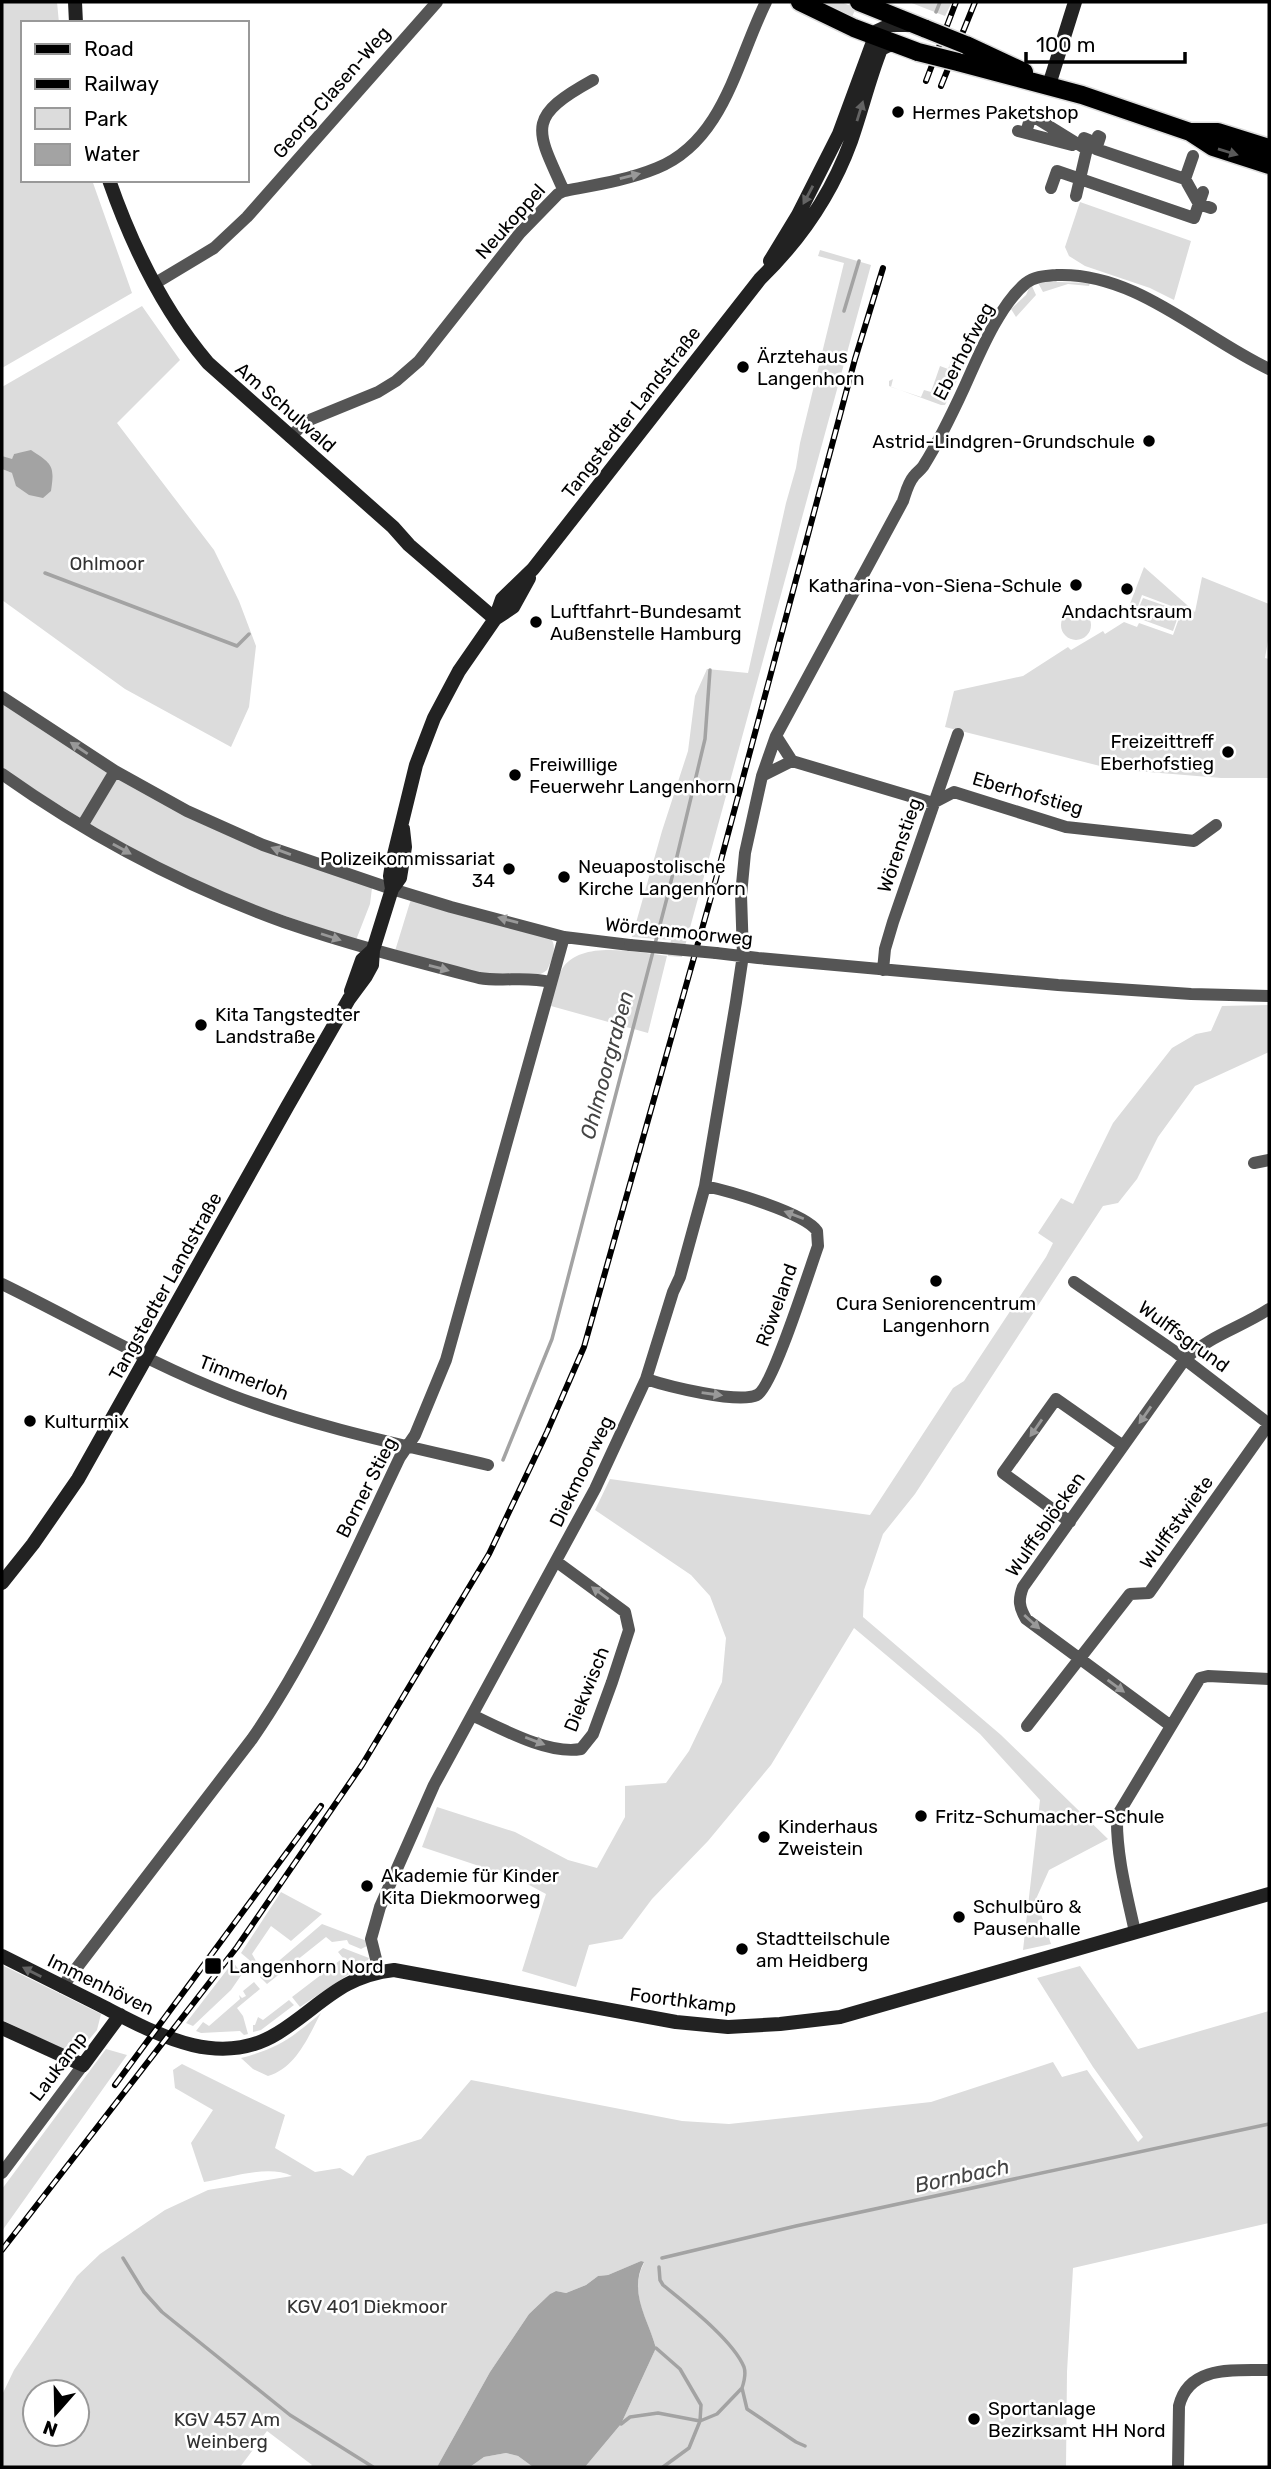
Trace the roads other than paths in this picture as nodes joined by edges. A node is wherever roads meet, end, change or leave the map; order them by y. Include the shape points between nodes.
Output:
1 (75, 2) edge
2 (437, 2) edge
3 (766, 2) edge
4 (800, 2) edge
5 (859, 2) edge
6 (1075, 2) edge
7 (76, 21) edge
8 (923, 28) junction
9 (874, 36) junction
10 (898, 45) junction
11 (593, 80) dead end
12 (1049, 85) junction
13 (1190, 132) junction
14 (1091, 143) junction
15 (1269, 148) edge
16 (1193, 156) dead end
17 (1269, 165) edge
18 (1185, 179) junction
19 (1081, 180) junction
20 (110, 182) edge
21 (1051, 188) dead end
22 (564, 191) junction
23 (1076, 196) dead end
24 (760, 279) junction
25 (154, 284) junction
26 (1269, 369) edge
27 (290, 437) junction
28 (495, 619) junction
29 (2, 697) edge
30 (958, 734) dead end
31 (776, 736) junction
32 (792, 761) junction
33 (115, 771) junction
34 (2, 774) edge
35 (762, 776) junction
36 (933, 803) junction
37 (1216, 825) dead end
38 (82, 826) junction
39 (392, 889) junction
40 (564, 937) junction
41 (373, 950) junction
42 (743, 955) junction
43 (883, 970) junction
44 (550, 982) junction
45 (1269, 996) edge
46 (1269, 1160) edge
47 (1254, 1163) dead end
48 (705, 1186) junction
49 (1074, 1282) dead end
50 (2, 1284) edge
51 (1269, 1309) edge
52 (148, 1357) junction
53 (1185, 1359) junction
54 (646, 1379) junction
55 (1269, 1424) edge
56 (1123, 1446) junction
57 (407, 1447) junction
58 (488, 1465) dead end
59 (1070, 1522) junction
60 (557, 1562) junction
61 (2, 1583) edge
62 (1080, 1659) junction
63 (1269, 1679) edge
64 (472, 1715) junction
65 (1027, 1726) dead end
66 (1171, 1726) junction
67 (1269, 1894) edge
68 (1135, 1932) junction
69 (2, 1956) edge
70 (379, 1972) junction
71 (62, 1987) junction
72 (120, 2015) junction
73 (2, 2028) edge
74 (184, 2043) joint
75 (82, 2065) junction
76 (2, 2173) edge
77 (1269, 2370) edge
78 (1178, 2467) edge

1 - 7 street
2 - 25 street, Georg-Clasen-Weg via 227,237
22 -> 3 street, Neukoppel via 659,167 696,143 721,105
4 - 9 main road
5 - 8 main road
6 - 12 street
8 - 9 street via 890,25 878,29
8 - 12 main road, bridge
9 - 10 main road
9 -> 24 street, Tangstedter Landstraße via 839,134
10 - 12 main road, bridge
24 -> 10 street, Tangstedter Landstraße via 815,212 849,144 880,51
11 - 22 street via 556,104 541,124 542,142
12 - 13 main road
13 - 15 main road via 1217,132
13 -> 17 main road via 1213,147
14 - 14 street via 1029,114 1022,132
14 - 18 street
14 - 19 street
16 - 18 street
18 - 19 street via 1204,201 1194,218
19 - 21 street via 1057,171
19 - 23 street
20 - 25 street, Am Schulwald
22 - 27 street, Neukoppel via 520,233 419,361 396,381 307,421
24 - 28 street, Tangstedter Landstraße via 533,569 517,602
25 - 27 street, Am Schulwald via 208,363
26 - 31 street, Eberhofweg via 1121,287 1081,275 1028,282 992,330 946,425 923,468 910,482
27 - 28 street, Am Schulwald
28 - 39 street, Tangstedter Landstraße via 459,671 416,765 396,845
33 -> 29 street, Wördenmoorweg
30 - 36 street, Wörenstieg
31 - 32 street
31 - 35 street, Eberhofweg
32 - 35 street
32 - 36 street
33 - 38 street
39 -> 33 street, Wördenmoorweg via 263,845 187,811
34 - 38 street
35 - 42 street, Eberhofweg via 740,895
36 - 37 street, Eberhofstieg via 954,792 1066,827 1160,839 1194,841
36 - 43 street, Wörenstieg via 890,931
38 -> 41 street via 173,875 282,921
40 -> 39 street, Wördenmoorweg
39 - 41 street, Tangstedter Landstraße
40 - 42 street, Wördenmoorweg, bridge
40 - 44 street, Borner Stieg
41 -> 44 street via 479,978
41 - 52 street, Tangstedter Landstraße via 362,960 349,999
42 - 43 street, Wördenmoorweg
42 - 48 street, Diekmoorweg
43 - 45 street, Wördenmoorweg
44 - 57 street, Borner Stieg via 446,1360
46 - 47 street
48 - 54 street, Diekmoorweg
54 -> 48 street, Röweland via 709,1393 760,1394 779,1356 818,1246 817,1231 804,1219
49 - 53 street, Wulffsgrund
50 - 52 street, Timmerloh
51 - 53 street, Wulffsblöcken via 1201,1344
52 - 57 street, Timmerloh via 266,1408
52 - 61 street, Tangstedter Landstraße via 78,1479
53 - 55 street, Wulffsgrund
53 -> 56 street, Wulffsblöcken
54 - 60 street, Diekmoorweg
55 - 62 street, Wulffstwiete via 1149,1593 1129,1594
56 - 59 street, Wulffsblöcken
56 -> 59 street via 1056,1399 1003,1473
57 - 58 street, Timmerloh
57 - 71 street, Borner Stieg via 281,1696
59 -> 62 street, Wulffsblöcken via 1019,1597 1026,1619
60 - 64 street, Diekmoorweg
64 -> 60 street, Diekwisch via 569,1751 581,1749 593,1734 629,1630 625,1612
62 - 65 street, Wulffstwiete
62 -> 66 street, Wulffsblöcken
63 - 66 street via 1200,1678
64 - 70 street, Diekmoorweg via 434,1785 380,1907 372,1939
66 - 68 street via 1117,1816
67 - 68 street, Foorthkamp
68 - 70 street, Foorthkamp via 840,2017 741,2026 658,2020 394,1970
71 -> 69 street, Immenhöven
70 - 74 street, Foorthkamp via 337,1989 280,2032 254,2044 218,2049
71 - 72 street, Immenhöven
72 - 74 street, Immenhöven
72 - 75 street, Laukamp
73 - 75 street
75 - 76 street, Laukamp
77 - 78 street via 1217,2371 1190,2385 1178,2406

